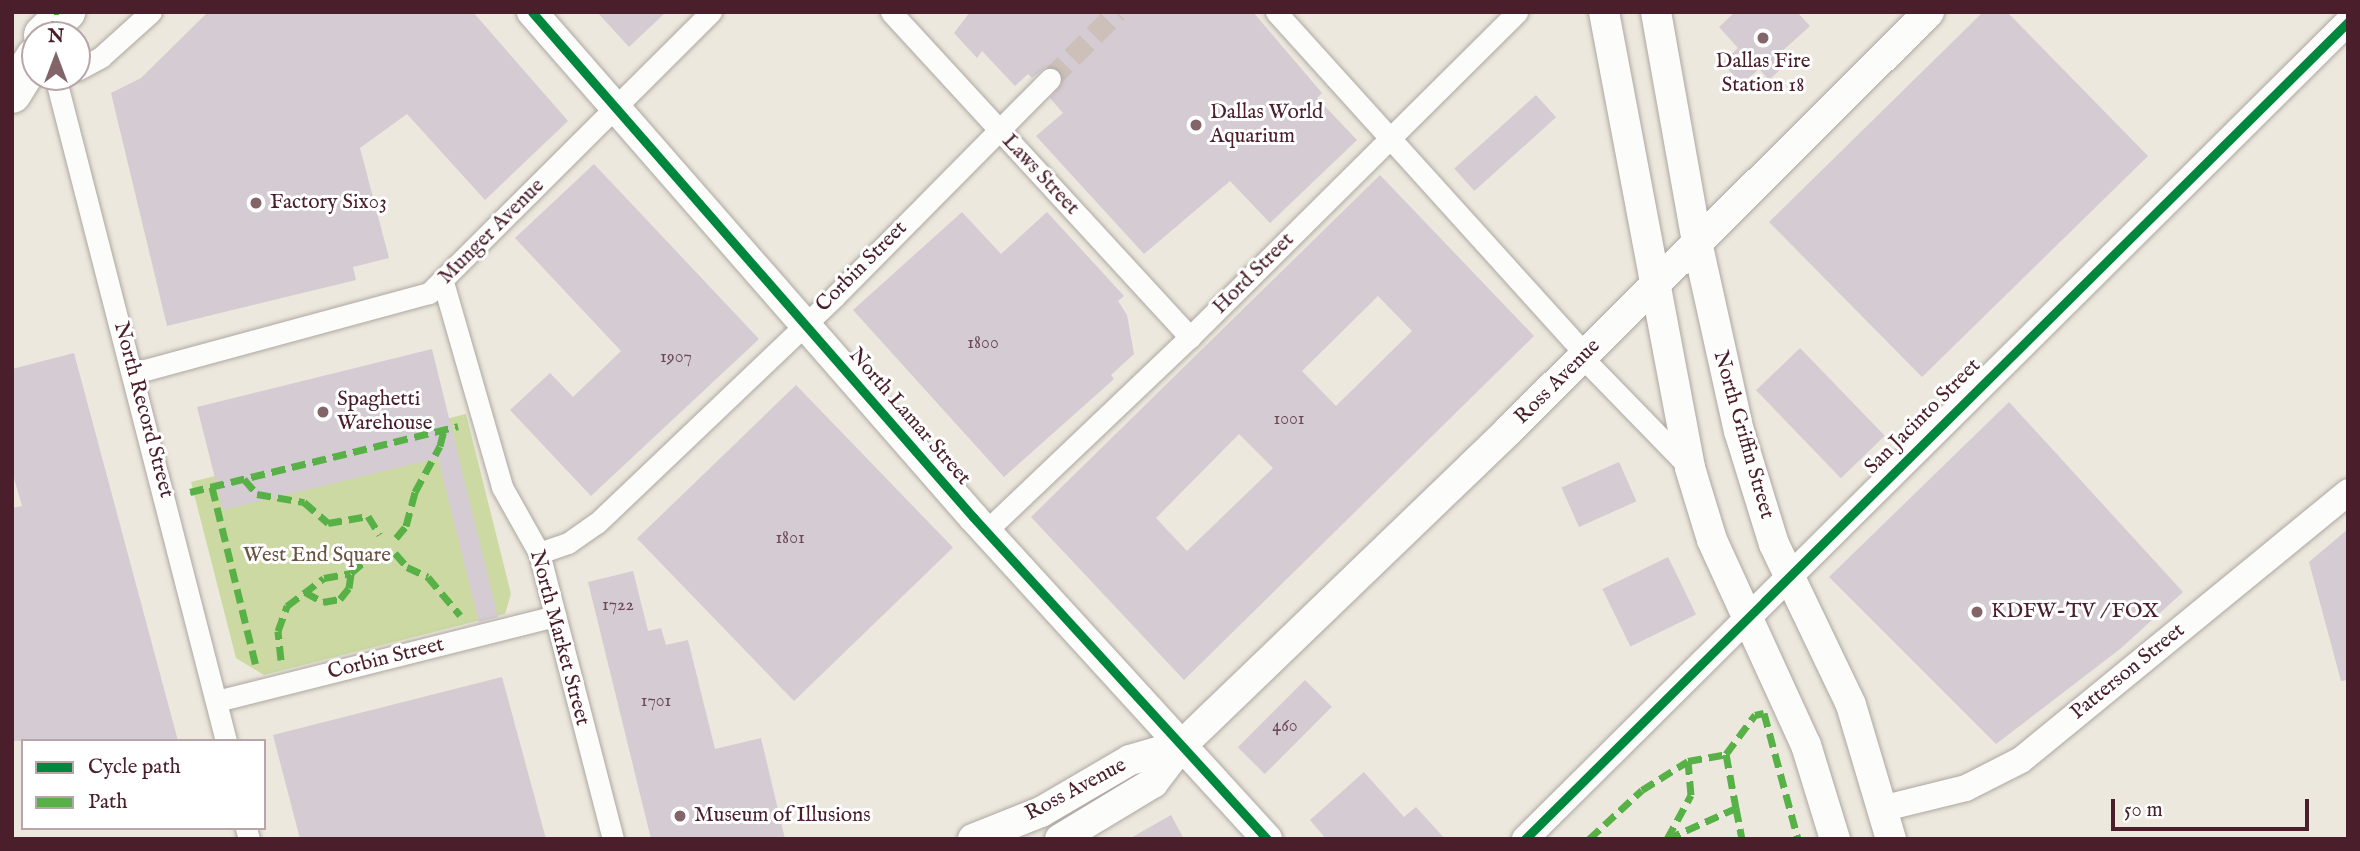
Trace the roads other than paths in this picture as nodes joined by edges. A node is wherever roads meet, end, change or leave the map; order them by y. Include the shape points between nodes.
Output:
1 (151, 12) edge
2 (532, 12) edge
3 (711, 12) edge
4 (891, 12) edge
5 (1276, 12) edge
6 (1517, 12) edge
7 (1656, 12) edge
8 (1929, 12) edge
9 (1602, 14) edge
10 (2348, 22) edge
11 (91, 61) edge
12 (1050, 79) tunnel mouth
13 (56, 91) edge
14 (615, 109) junction
15 (998, 130) junction
16 (1390, 139) junction
17 (1697, 242) junction
18 (443, 282) junction
19 (1653, 285) junction
20 (805, 325) junction
21 (1190, 337) junction
22 (1585, 356) junction
23 (134, 373) junction
24 (1689, 468) junction
25 (2348, 492) edge
26 (986, 531) junction
27 (540, 553) junction
28 (1790, 578) junction
29 (555, 616) junction
30 (1748, 618) junction
31 (217, 701) junction
32 (226, 739) edge
33 (1182, 745) junction
34 (1885, 808) junction
35 (613, 839) edge
36 (973, 839) edge
37 (1060, 839) edge
38 (1267, 839) edge
39 (1525, 839) edge
40 (1835, 839) edge
41 (1891, 839) edge

1 - 11 street
2 - 14 main road, North Lamar Street
3 - 14 street, Munger Avenue
4 - 15 street, Laws Street
5 - 16 street
6 - 16 street, Hord Street
7 - 17 main road, North Griffin Street
8 - 17 main road, Ross Avenue
9 - 19 main road
10 - 28 street, San Jacinto Street
12 - 15 street, Corbin Street
13 - 23 street, North Record Street
14 - 18 street, Munger Avenue
14 - 20 main road, North Lamar Street
15 - 20 street, Corbin Street
15 - 21 street, Laws Street
16 - 21 street, Hord Street
16 - 22 street
17 - 19 main road, Ross Avenue
17 - 28 main road, North Griffin Street via 1739,431 1774,544
18 - 23 street, Munger Avenue via 417,299
18 - 27 street, North Market Street via 502,487
19 - 22 main road, Ross Avenue
19 - 24 main road
20 - 26 main road, North Lamar Street
20 - 27 street, Corbin Street via 597,523 568,543
21 - 26 street, Hord Street
22 - 24 street
22 - 33 main road, Ross Avenue
23 - 31 street, North Record Street
24 - 30 main road via 1712,540
25 - 34 street, Patterson Street via 1996,776
26 - 33 main road, North Lamar Street
27 - 29 street, North Market Street
28 - 30 street, San Jacinto Street
28 - 34 main road, North Griffin Street via 1851,705
29 - 31 street, Corbin Street
29 - 35 street, North Market Street
30 - 39 street, San Jacinto Street
30 - 40 main road via 1806,745
31 - 32 street, North Record Street
33 - 36 main road, Ross Avenue via 1130,760 1041,811
33 - 37 main road, Ross Avenue via 1139,794
33 - 38 main road, North Lamar Street
34 - 41 main road, North Griffin Street

